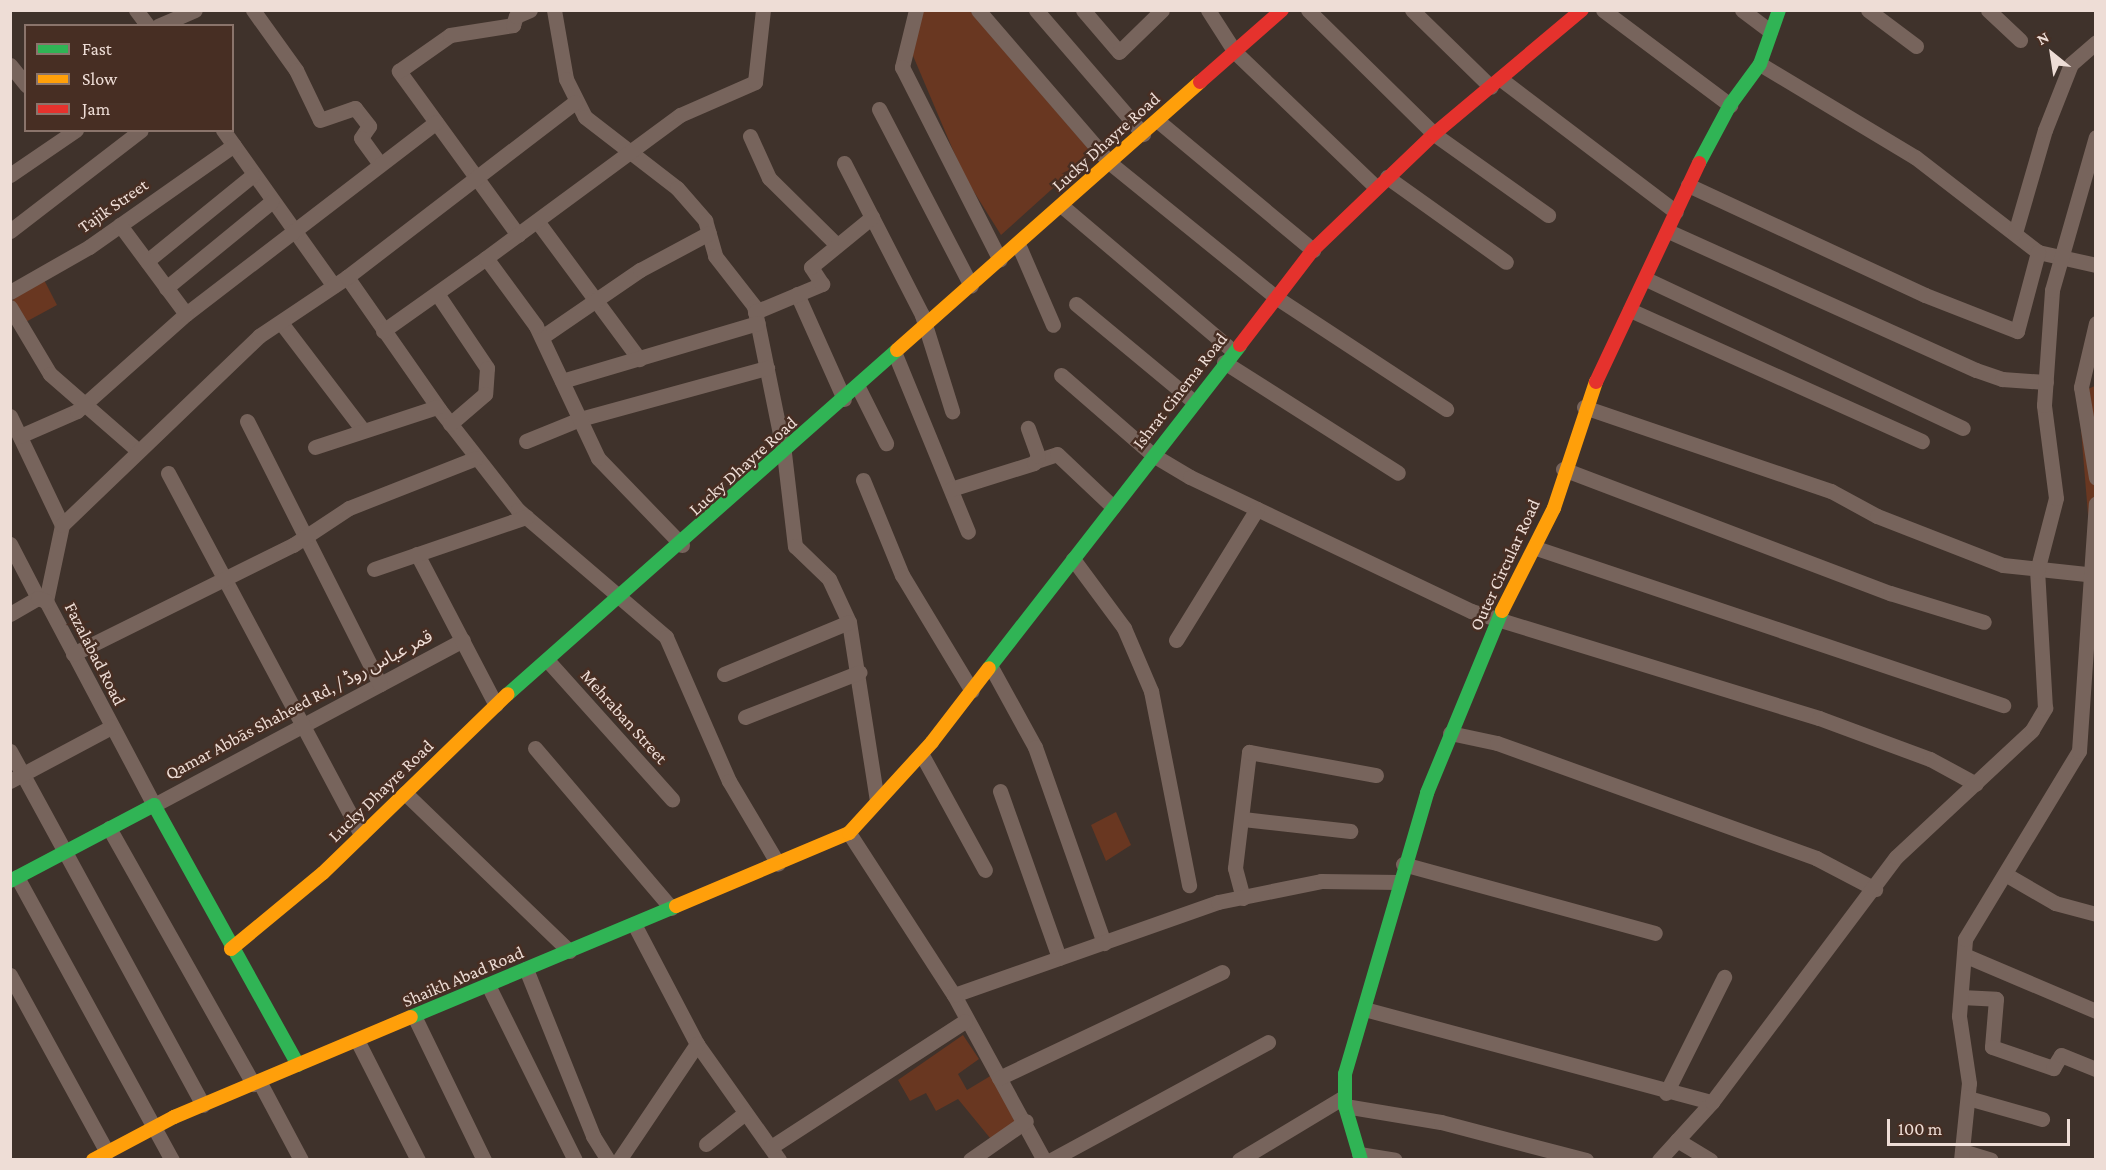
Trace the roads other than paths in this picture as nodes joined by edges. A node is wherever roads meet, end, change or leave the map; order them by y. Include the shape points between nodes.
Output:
1 (136, 10) edge
2 (195, 10) edge
3 (253, 10) edge
4 (530, 10) edge
5 (554, 10) edge
6 (763, 10) edge
7 (916, 10) edge
8 (978, 10) edge
9 (1036, 10) edge
10 (1083, 10) edge
11 (1162, 10) edge
12 (1208, 10) edge
13 (1282, 10) edge
14 (1308, 10) edge
15 (1412, 10) edge
16 (1582, 10) edge
17 (1603, 10) edge
18 (1742, 10) edge
19 (1779, 10) edge
20 (1868, 10) edge
21 (1988, 10) edge
22 (146, 24) edge
23 (163, 24) edge
24 (1770, 31) junction
25 (2020, 40) dead end
26 (2096, 42) edge
27 (1916, 46) dead end
28 (1235, 52) junction
29 (1761, 64) junction
30 (10, 65) edge
31 (24, 82) edge
32 (1496, 83) junction
33 (575, 102) junction
34 (1730, 105) junction
35 (879, 109) dead end
36 (1158, 121) junction
37 (436, 122) junction
38 (138, 132) edge
39 (224, 132) edge
40 (67, 133) edge
41 (1143, 134) junction
42 (1434, 134) junction
43 (750, 136) dead end
44 (2096, 137) edge
45 (234, 145) junction
46 (630, 154) junction
47 (844, 163) dead end
48 (1110, 163) junction
49 (380, 164) junction
50 (10, 175) edge
51 (253, 175) junction
52 (477, 177) junction
53 (1382, 182) junction
54 (1688, 185) junction
55 (271, 202) junction
56 (1062, 206) junction
57 (1676, 212) junction
58 (1548, 215) dead end
59 (872, 218) junction
60 (537, 221) junction
61 (120, 225) junction
62 (10, 231) edge
63 (292, 231) junction
64 (1668, 231) junction
65 (709, 233) junction
66 (2015, 233) junction
67 (518, 235) junction
68 (836, 244) junction
69 (1018, 244) junction
70 (1313, 250) junction
71 (2038, 252) junction
72 (2061, 257) junction
73 (486, 258) junction
74 (1000, 260) junction
75 (147, 261) junction
76 (1506, 262) dead end
77 (2096, 265) edge
78 (347, 277) junction
79 (1646, 279) junction
80 (334, 286) junction
81 (971, 286) junction
82 (166, 288) junction
83 (10, 292) edge
84 (797, 294) junction
85 (438, 295) junction
86 (1274, 296) junction
87 (595, 300) junction
88 (1076, 304) dead end
89 (10, 308) edge
90 (1630, 310) junction
91 (186, 314) junction
92 (757, 317) junction
93 (2096, 323) edge
94 (282, 324) junction
95 (1053, 325) dead end
96 (923, 327) junction
97 (383, 331) junction
98 (542, 337) junction
99 (895, 354) junction
100 (1229, 357) junction
101 (639, 359) junction
102 (766, 368) junction
103 (1060, 375) dead end
104 (562, 381) junction
105 (2046, 382) junction
106 (858, 387) junction
107 (844, 399) junction
108 (1193, 401) junction
109 (81, 406) junction
110 (437, 407) junction
111 (1584, 407) junction
112 (1446, 409) dead end
113 (952, 411) dead end
114 (10, 416) edge
115 (580, 419) junction
116 (247, 421) dead end
117 (450, 424) junction
118 (1028, 428) dead end
119 (1963, 428) dead end
120 (362, 429) junction
121 (20, 436) junction
122 (526, 441) dead end
123 (1922, 441) dead end
124 (886, 443) dead end
125 (315, 447) dead end
126 (136, 449) junction
127 (784, 453) junction
128 (1153, 455) junction
129 (476, 458) junction
130 (1036, 460) junction
131 (1563, 469) junction
132 (168, 473) dead end
133 (1398, 473) dead end
134 (2096, 478) edge
135 (863, 480) dead end
136 (951, 489) junction
137 (2096, 504) edge
138 (1113, 507) junction
139 (1257, 509) junction
140 (526, 518) junction
141 (62, 525) junction
142 (968, 532) dead end
143 (306, 538) junction
144 (10, 544) edge
145 (682, 545) junction
146 (1536, 548) junction
147 (417, 554) junction
148 (1073, 559) junction
149 (374, 569) dead end
150 (2037, 571) junction
151 (2095, 575) edge
152 (224, 579) junction
153 (42, 600) junction
154 (618, 601) junction
155 (10, 614) edge
156 (1497, 621) junction
157 (849, 622) junction
158 (1984, 622) dead end
159 (463, 640) junction
160 (1176, 640) dead end
161 (73, 654) junction
162 (548, 661) junction
163 (991, 667) junction
164 (860, 672) junction
165 (724, 674) dead end
166 (380, 684) junction
167 (972, 691) junction
168 (496, 705) junction
169 (2003, 705) dead end
170 (745, 717) dead end
171 (302, 726) junction
172 (111, 727) junction
173 (1449, 733) junction
174 (535, 748) dead end
175 (10, 751) edge
176 (922, 755) junction
177 (1376, 775) dead end
178 (17, 777) edge
179 (1976, 784) junction
180 (1000, 791) dead end
181 (405, 793) junction
182 (672, 799) dead end
183 (877, 800) junction
184 (154, 805) junction
185 (1243, 819) junction
186 (109, 828) junction
187 (1350, 831) dead end
188 (849, 834) junction
189 (361, 835) junction
190 (66, 852) junction
191 (778, 864) junction
192 (1403, 864) junction
193 (985, 870) dead end
194 (2005, 874) junction
195 (14, 879) edge
196 (1399, 882) junction
197 (1189, 885) dead end
198 (1875, 889) junction
199 (1243, 898) junction
200 (671, 908) junction
201 (2096, 914) edge
202 (634, 924) junction
203 (1655, 933) dead end
204 (1104, 943) junction
205 (231, 949) junction
206 (569, 951) junction
207 (1964, 955) junction
208 (1059, 958) junction
209 (526, 969) junction
210 (1222, 972) dead end
211 (10, 975) edge
212 (1724, 976) dead end
213 (488, 985) junction
214 (954, 995) junction
215 (1961, 997) junction
216 (1368, 1010) junction
217 (2096, 1011) edge
218 (415, 1018) junction
219 (965, 1021) junction
220 (357, 1040) junction
221 (1268, 1042) dead end
222 (697, 1044) junction
223 (298, 1065) junction
224 (2096, 1069) edge
225 (999, 1078) junction
226 (256, 1083) junction
227 (1666, 1093) junction
228 (1968, 1098) junction
229 (1345, 1101) junction
230 (1712, 1102) junction
231 (203, 1105) junction
232 (745, 1113) junction
233 (2042, 1119) dead end
234 (1026, 1121) junction
235 (154, 1128) junction
236 (1677, 1140) junction
237 (706, 1144) dead end
238 (107, 1152) junction
239 (775, 1153) edge
240 (1961, 1155) edge
241 (1360, 1156) edge
242 (93, 1160) edge
243 (172, 1160) edge
244 (301, 1160) edge
245 (418, 1160) edge
246 (484, 1160) edge
247 (575, 1160) edge
248 (608, 1160) edge
249 (619, 1160) edge
250 (970, 1160) edge
251 (1044, 1160) edge
252 (1051, 1160) edge
253 (1239, 1160) edge
254 (1395, 1160) edge
255 (1586, 1160) edge
256 (1659, 1160) edge
257 (1710, 1160) edge
258 (1991, 1160) edge

1 - 22 street
2 - 23 street
3 - 49 street via 296,70 320,120 355,108 369,126 361,138
4 - 37 street via 516,16 513,25 450,35 399,71
5 - 33 street
6 - 46 street via 756,82 680,115
7 - 74 street via 902,67
8 - 48 street
9 - 41 street
10 - 11 street via 1119,52
12 - 28 street
13 - 28 main road, Lucky Dhayre Road
14 - 42 street
15 - 32 street
16 - 32 main road, Ishrat Cinema Road
17 - 34 street
18 - 24 street
19 - 24 main road, Outer Circular Road
20 - 27 street
21 - 25 street
24 - 29 main road, Outer Circular Road
26 - 66 street via 2071,64 2045,130
28 - 36 main road, Lucky Dhayre Road
28 - 53 street
29 - 34 main road, Outer Circular Road
29 - 66 street via 1915,158
30 - 31 street
32 - 42 main road, Ishrat Cinema Road
32 - 57 street
33 - 46 street
33 - 52 street
34 - 54 main road, Outer Circular Road
35 - 81 street
36 - 41 main road, Lucky Dhayre Road
36 - 70 street
37 - 49 street
37 - 52 street
38 - 62 street
39 - 45 street
40 - 50 street
41 - 48 main road, Lucky Dhayre Road
42 - 53 main road, Ishrat Cinema Road
42 - 58 street
43 - 68 street via 769,178
44 - 72 street
45 - 51 street
45 - 61 street, Tajik Street
46 - 60 street
46 - 65 street via 676,188 705,220
47 - 59 street
48 - 56 main road, Lucky Dhayre Road
48 - 86 street
49 - 63 street
51 - 55 street
51 - 75 street
52 - 67 street
52 - 78 street
53 - 70 main road, Ishrat Cinema Road
53 - 76 street
54 - 57 main road, Outer Circular Road
54 - 71 street via 1934,299 2017,331
55 - 63 street
55 - 82 street
56 - 69 main road, Lucky Dhayre Road
56 - 100 street
57 - 64 main road, Outer Circular Road
59 - 68 street
59 - 96 street via 922,315
60 - 67 street
60 - 87 street
61 - 75 street
61 - 83 street, Tajik Street
63 - 80 street
63 - 91 street
64 - 79 main road, Outer Circular Road
64 - 105 street via 1976,370 2002,379
65 - 87 street
65 - 92 street via 716,256
66 - 71 street
67 - 73 street
68 - 84 street via 811,267 822,284
69 - 74 main road, Lucky Dhayre Road
69 - 95 street
70 - 86 main road, Ishrat Cinema Road
71 - 72 street
72 - 77 street
72 - 105 street via 2052,290
73 - 85 street
73 - 98 street
74 - 81 main road, Lucky Dhayre Road
75 - 82 street
78 - 80 street
78 - 97 street
79 - 90 main road, Outer Circular Road
79 - 119 street
80 - 94 street
81 - 96 main road, Lucky Dhayre Road
82 - 91 street
84 - 92 street
84 - 107 street
85 - 97 street
85 - 117 street via 487,368 485,394
86 - 100 main road, Ishrat Cinema Road
86 - 112 street
87 - 98 street
87 - 101 street
88 - 108 street
89 - 109 street via 50,374
90 - 111 main road, Outer Circular Road
90 - 123 street
91 - 109 street
92 - 101 street
92 - 102 street
93 - 134 street via 2081,387
94 - 120 street
94 - 126 street via 259,336
96 - 99 main road, Lucky Dhayre Road
96 - 113 street
97 - 110 street
98 - 104 street
99 - 106 main road, Lucky Dhayre Road
99 - 136 street
100 - 108 main road, Ishrat Cinema Road
100 - 133 street
101 - 104 street
102 - 115 street
102 - 127 street
103 - 128 street
104 - 115 street
105 - 150 street via 2056,498
106 - 107 main road, Lucky Dhayre Road
106 - 124 street
107 - 127 main road, Lucky Dhayre Road
108 - 128 main road, Ishrat Cinema Road
109 - 121 street
109 - 126 street
110 - 117 street
110 - 120 street
111 - 131 main road, Outer Circular Road
111 - 150 street via 1831,491 1954,548
114 - 121 street
115 - 122 street
115 - 145 street via 598,458
116 - 143 street
117 - 129 street
118 - 130 street
120 - 125 street
121 - 141 street
126 - 141 street
127 - 145 main road, Lucky Dhayre Road
127 - 157 street via 795,546 829,579
128 - 138 main road, Ishrat Cinema Road
128 - 139 street
129 - 140 street
129 - 143 street via 349,508
130 - 136 street
130 - 138 street via 1058,454
131 - 146 main road, Outer Circular Road via 1554,508
131 - 158 street via 1890,593
132 - 152 street
135 - 167 street via 902,575
136 - 142 street
137 - 151 street
138 - 148 main road, Ishrat Cinema Road
139 - 156 street
139 - 160 street
140 - 147 street
140 - 154 street
141 - 153 street, Fazalabad Road
143 - 152 street
143 - 166 street
144 - 153 street
145 - 154 main road, Lucky Dhayre Road
146 - 156 main road, Outer Circular Road
146 - 169 street
147 - 149 street
147 - 159 street
148 - 163 main road, Ishrat Cinema Road
148 - 197 street via 1124,628 1151,691
150 - 151 street
150 - 179 street via 2045,708 2032,730
151 - 194 street via 2079,751
152 - 161 street
152 - 171 street
153 - 155 street
153 - 161 street, Fazalabad Road
154 - 162 main road, Lucky Dhayre Road
154 - 191 street via 666,638 729,781
156 - 173 main road, Outer Circular Road
156 - 179 street via 1820,718 1930,759
157 - 164 street
157 - 165 street
159 - 166 street, Qamar Abbās Shaheed Rd, / قمر عباس روڈ
159 - 168 street
161 - 172 street, Fazalabad Road
162 - 168 main road, Lucky Dhayre Road
162 - 182 street, Mehraban Street
163 - 167 main road, Ishrat Cinema Road
163 - 204 street via 1035,747
164 - 170 street
164 - 183 street
166 - 171 street, Qamar Abbās Shaheed Rd, / قمر عباس روڈ
167 - 176 main road, Ishrat Cinema Road
168 - 181 main road, Lucky Dhayre Road
171 - 184 street, Qamar Abbās Shaheed Rd, / قمر عباس روڈ
171 - 189 street
172 - 178 street
172 - 184 street, Fazalabad Road
173 - 192 main road, Outer Circular Road
173 - 198 street via 1497,743 1816,858
174 - 200 street
175 - 178 street
176 - 183 main road, Ishrat Cinema Road
176 - 193 street
177 - 185 street via 1249,752
178 - 190 street
179 - 198 street via 1896,857
180 - 208 street
181 - 189 main road, Lucky Dhayre Road
181 - 206 street
183 - 188 main road, Ishrat Cinema Road
184 - 186 main road
184 - 205 main road
185 - 187 street
185 - 199 street via 1235,868
186 - 190 main road
186 - 226 street
188 - 191 main road, Shaikh Abad Road
188 - 214 street
189 - 205 main road, Lucky Dhayre Road
190 - 195 main road
190 - 231 street
191 - 200 main road, Shaikh Abad Road
192 - 196 main road, Outer Circular Road
192 - 203 street
194 - 201 street via 2055,903
194 - 207 street via 1965,939
195 - 235 street
196 - 199 street via 1320,881
196 - 216 main road, Outer Circular Road
198 - 230 street via 1780,1006
199 - 204 street
200 - 202 main road, Shaikh Abad Road
202 - 206 main road, Shaikh Abad Road
202 - 222 street
204 - 208 street
205 - 223 main road
206 - 209 main road, Shaikh Abad Road
207 - 215 street
207 - 217 street
208 - 214 street
209 - 213 main road, Shaikh Abad Road
209 - 248 street via 593,1136
210 - 225 street
211 - 238 street
212 - 227 street
213 - 218 main road, Shaikh Abad Road
213 - 247 street
214 - 219 street
215 - 224 street via 1996,999 1992,1047 2053,1068 2061,1055
215 - 228 street
216 - 227 street
216 - 229 main road, Outer Circular Road via 1350,1049
218 - 220 main road, Shaikh Abad Road
218 - 246 street
219 - 225 street
219 - 239 street
220 - 223 main road, Shaikh Abad Road
220 - 245 street
221 - 252 street
222 - 232 street
222 - 249 street
223 - 226 main road, Shaikh Abad Road
225 - 234 street
226 - 231 main road, Shaikh Abad Road
226 - 244 street
227 - 230 street
228 - 233 street
228 - 240 street
229 - 241 main road, Outer Circular Road
229 - 253 street
229 - 255 street
230 - 236 street
231 - 235 main road, Shaikh Abad Road
232 - 237 street
232 - 239 street
234 - 250 street
234 - 251 street
235 - 238 main road, Shaikh Abad Road
235 - 243 street
236 - 256 street
236 - 257 street
238 - 242 main road, Shaikh Abad Road
240 - 258 street
241 - 254 street

